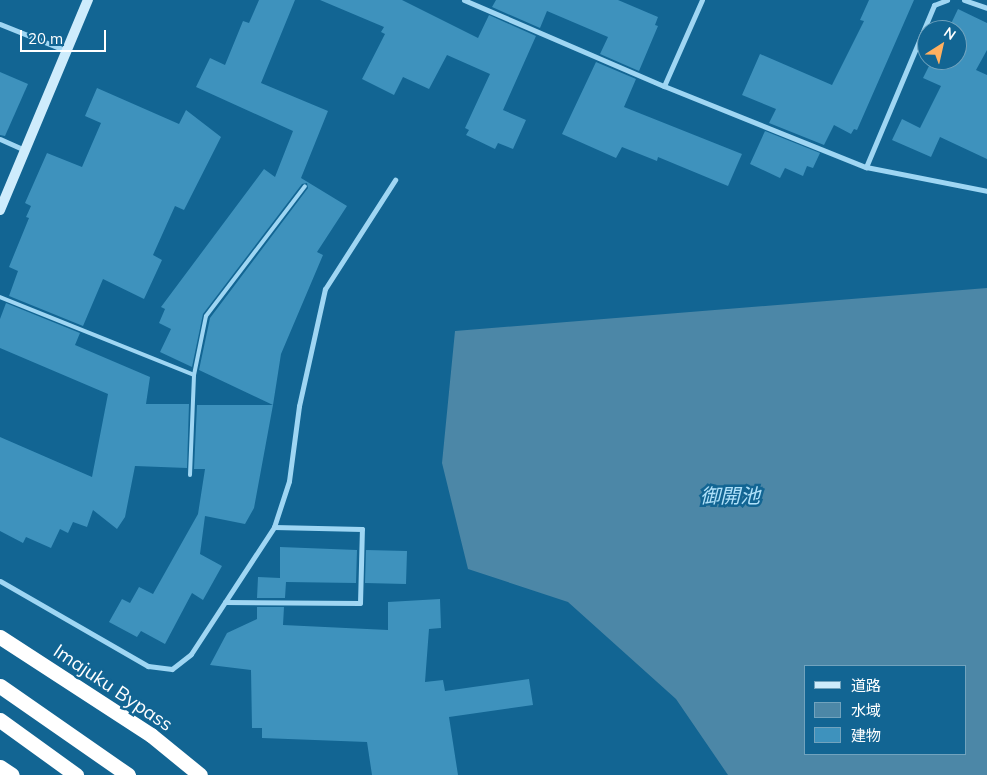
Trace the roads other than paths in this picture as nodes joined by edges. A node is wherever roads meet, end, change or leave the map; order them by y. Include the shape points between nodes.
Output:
1 (88, 0) edge
2 (464, 0) edge
3 (702, 0) edge
4 (948, 0) edge
5 (964, 0) edge
6 (987, 8) edge
7 (0, 24) edge
8 (67, 51) junction
9 (664, 86) junction
10 (0, 139) edge
11 (25, 150) junction
12 (866, 167) junction
13 (395, 180) dead end
14 (305, 186) dead end
15 (987, 191) edge
16 (0, 210) edge
17 (0, 297) edge
18 (194, 375) junction
19 (190, 475) dead end
20 (274, 527) junction
21 (0, 581) edge
22 (225, 602) junction
23 (0, 637) edge
24 (0, 686) edge
25 (0, 720) edge
26 (0, 767) edge
27 (12, 775) edge
28 (76, 775) edge
29 (128, 775) edge
30 (200, 775) edge

1 - 8 street
2 - 9 street
3 - 9 street
4 - 12 street via 934,5
5 - 6 street
7 - 8 street
8 - 11 street
9 - 12 street
10 - 11 street
11 - 16 street
12 - 15 street
13 - 20 street via 325,289 299,406 289,482
14 - 18 lane via 206,316
17 - 18 lane
18 - 19 lane
20 - 22 street
20 - 22 street via 362,529 360,603
21 - 22 street via 148,666 172,670 192,654
23 - 30 highway, Imajuku Bypass via 151,735
24 - 29 highway
25 - 28 highway
26 - 27 highway

